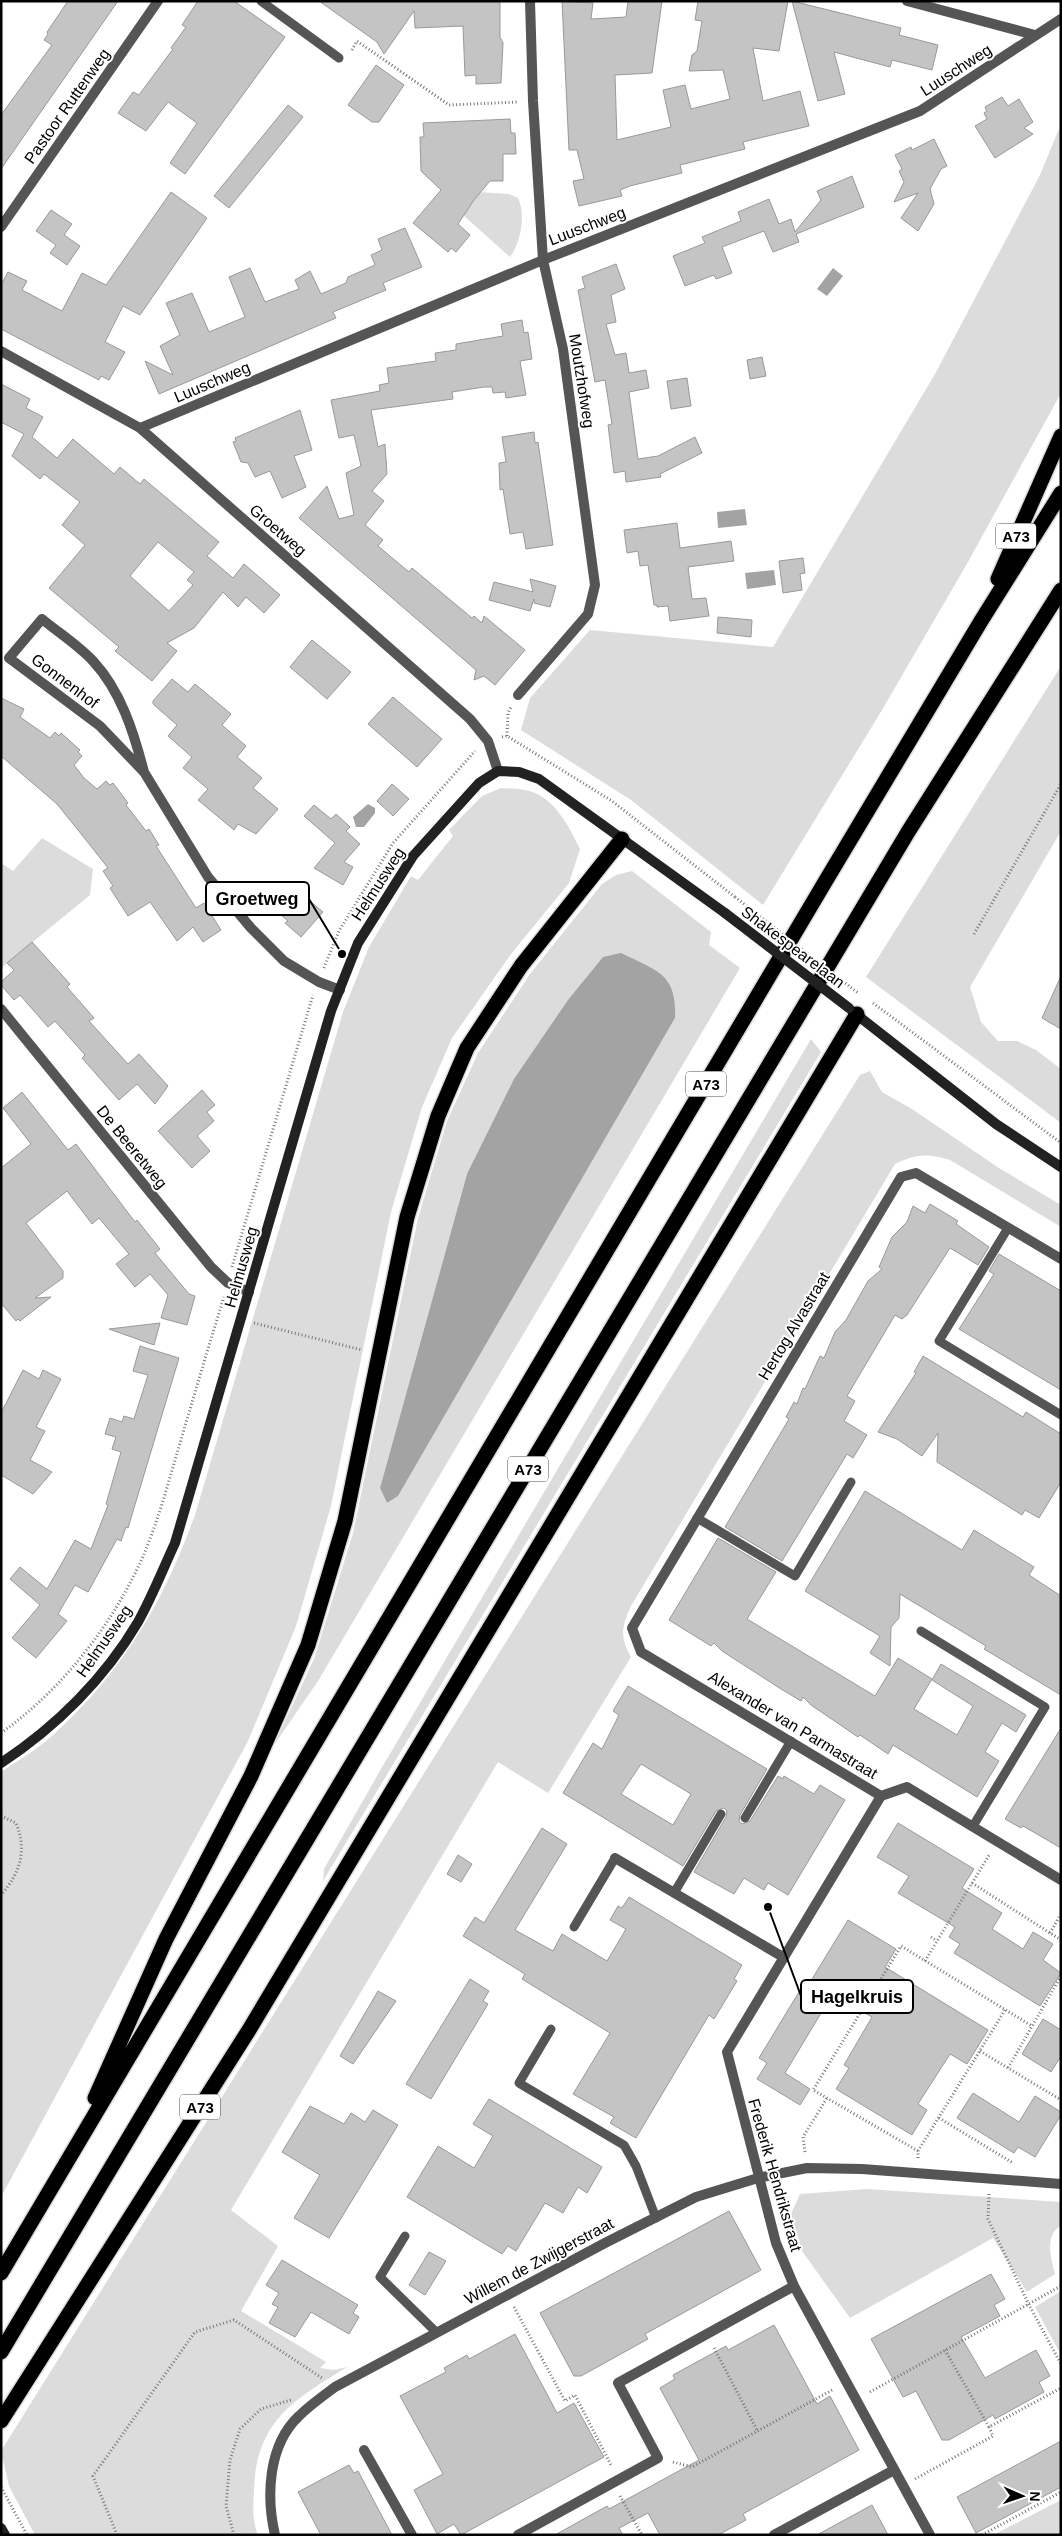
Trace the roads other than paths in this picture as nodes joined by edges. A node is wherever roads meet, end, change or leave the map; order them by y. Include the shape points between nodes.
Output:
1 (158, 1) edge
2 (261, 1) edge
3 (530, 1) edge
4 (907, 1) edge
5 (1061, 19) edge
6 (1035, 36) junction
7 (339, 58) road end
8 (1, 227) edge
9 (542, 260) junction
10 (1, 351) edge
11 (140, 428) junction
12 (1061, 436) edge
13 (1061, 493) edge
14 (1061, 590) edge
15 (981, 621) junction
16 (5, 661) edge
17 (518, 695) road end
18 (498, 771) junction
19 (144, 772) junction
20 (622, 839) junction
21 (340, 990) junction
22 (1, 1009) edge
23 (853, 1011) junction
24 (1061, 1167) edge
25 (1008, 1228) junction
26 (1061, 1260) edge
27 (249, 1292) junction
28 (1061, 1415) edge
29 (851, 1482) dead end
30 (697, 1518) junction
31 (921, 1632) dead end
32 (641, 1652) joint
33 (791, 1741) junction
34 (1, 1763) edge
35 (881, 1796) junction
36 (721, 1814) dead end
37 (745, 1818) dead end
38 (973, 1826) junction
39 (614, 1858) joint
40 (1061, 1880) edge
41 (674, 1893) junction
42 (574, 1927) dead end
43 (784, 1957) junction
44 (551, 2029) dead end
45 (66, 2163) junction
46 (758, 2178) junction
47 (1061, 2184) edge
48 (656, 2218) junction
49 (404, 2236) dead end
50 (1, 2273) edge
51 (794, 2286) junction
52 (436, 2332) junction
53 (1, 2352) edge
54 (1, 2421) edge
55 (364, 2450) dead end
56 (894, 2470) junction
57 (1, 2528) edge
58 (532, 2532) edge
59 (5, 2535) edge
60 (275, 2535) edge
61 (412, 2535) edge
62 (518, 2535) edge
63 (774, 2535) edge
64 (930, 2535) edge

1 - 8 street, Pastoor Ruttenweg
2 - 7 lane
3 - 9 street, Moutzhofweg
4 - 6 street
5 - 6 street, Luuschweg
6 - 9 street, Luuschweg via 920,111
9 - 11 street, Luuschweg
9 - 17 street, Moutzhofweg via 563,349 595,585 588,614
10 - 11 street, Groetweg
11 - 18 street, Groetweg via 470,719 488,741
12 - 15 highway, A73
13 - 15 highway, A73
14 - 53 highway, A73 via 903,840
15 - 45 highway, A73
16 - 19 street, Gonnenhof via 100,726
16 - 19 street, Gonnenhof via 42,619 93,661 116,694 136,737
18 - 20 street, Shakespearelaan via 518,772 539,779
18 - 21 street, Helmusweg via 479,784 413,856 358,943
19 - 21 street, Gonnenhof via 208,877 250,928 284,961 319,982
20 - 23 street, Shakespearelaan, bridge
20 - 45 highway, A73 via 521,966 466,1048 438,1116 407,1217 345,1521 308,1645 251,1776 166,1939
21 - 27 street, Helmusweg via 331,1011
22 - 27 street, De Beeretweg via 211,1267 228,1283
23 - 24 street, Shakespearelaan via 996,1124
23 - 54 highway, A73 via 255,2022
25 - 26 street, Hertog Alvastraat
25 - 28 lane via 939,1341
25 - 30 street, Hertog Alvastraat via 916,1173 900,1177
27 - 34 street, Helmusweg via 175,1543 138,1622 93,1686 52,1724
29 - 30 lane via 795,1576
30 - 32 street, Hertog Alvastraat via 632,1628
31 - 38 lane via 1045,1707
32 - 33 street, Alexander van Parmastraat
33 - 35 street, Alexander van Parmastraat
33 - 37 lane
35 - 38 street, Alexander van Parmastraat via 907,1787
35 - 43 street, Frederik Hendrikstraat
36 - 41 lane
38 - 40 street, Alexander van Parmastraat
39 - 41 street
39 - 42 lane
41 - 43 street
43 - 46 street, Frederik Hendrikstraat via 727,2052
44 - 48 lane via 519,2083 624,2145 636,2166
45 - 50 highway, A73
46 - 47 street, Willem de Zwijgerstraat via 807,2168
46 - 48 street, Willem de Zwijgerstraat via 696,2197
46 - 51 street, Frederik Hendrikstraat via 776,2243
48 - 52 street, Willem de Zwijgerstraat
49 - 52 lane via 380,2277
51 - 56 street, Frederik Hendrikstraat
51 - 58 street via 618,2383 658,2458
52 - 60 street, Willem de Zwijgerstraat via 335,2387 298,2416 281,2442 270,2479 270,2513
55 - 61 street
56 - 63 street
56 - 64 street, Frederik Hendrikstraat
57 - 59 street
58 - 62 street

